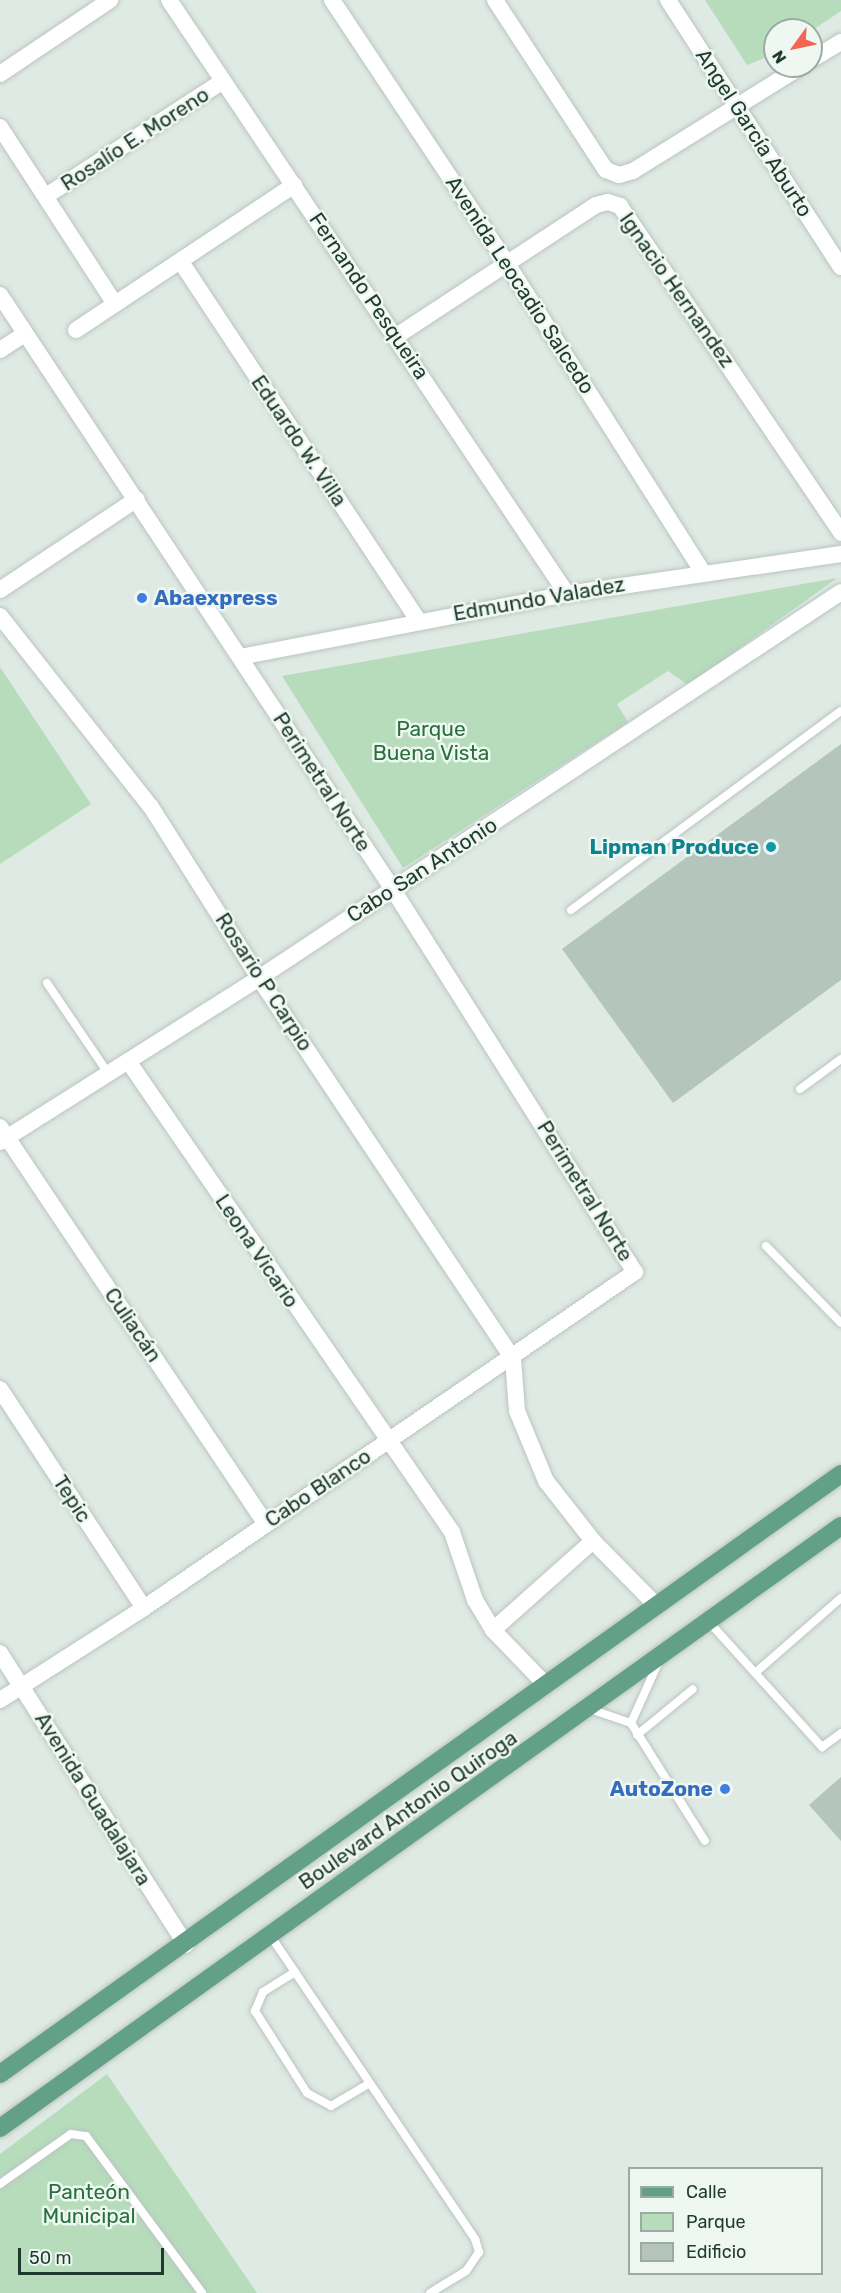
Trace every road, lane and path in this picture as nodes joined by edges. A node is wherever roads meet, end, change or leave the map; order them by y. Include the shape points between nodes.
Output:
1 (110, 0) edge
2 (169, 0) edge
3 (332, 0) edge
4 (495, 0) edge
5 (668, 0) edge
6 (841, 42) edge
7 (823, 53) edge
8 (0, 74) edge
9 (783, 78) edge
10 (224, 81) junction
11 (737, 107) junction
12 (0, 127) edge
13 (294, 185) junction
14 (46, 196) junction
15 (506, 261) junction
16 (181, 262) junction
17 (841, 267) edge
18 (0, 295) edge
19 (115, 304) junction
20 (76, 330) dead end
21 (25, 334) junction
22 (395, 337) junction
23 (0, 350) edge
24 (137, 499) junction
25 (841, 533) edge
26 (841, 554) edge
27 (703, 573) junction
28 (3, 583) edge
29 (841, 592) edge
30 (567, 594) junction
31 (0, 616) edge
32 (418, 620) junction
33 (240, 657) junction
34 (841, 711) edge
35 (392, 888) junction
36 (572, 910) dead end
37 (259, 978) junction
38 (47, 983) dead end
39 (841, 1059) edge
40 (128, 1061) junction
41 (108, 1073) junction
42 (800, 1089) dead end
43 (2, 1136) edge
44 (766, 1246) dead end
45 (634, 1274) joint
46 (841, 1323) edge
47 (513, 1359) junction
48 (0, 1389) edge
49 (386, 1441) junction
50 (841, 1474) edge
51 (266, 1523) junction
52 (841, 1527) edge
53 (593, 1541) junction
54 (841, 1598) edge
55 (656, 1605) junction
56 (144, 1608) junction
57 (709, 1622) junction
58 (493, 1630) junction
59 (0, 1653) edge
60 (660, 1658) junction
61 (755, 1674) junction
62 (546, 1685) junction
63 (21, 1686) junction
64 (693, 1689) dead end
65 (0, 1700) edge
66 (590, 1709) junction
67 (631, 1723) junction
68 (841, 1733) edge
69 (637, 1735) junction
70 (705, 1842) dead end
71 (270, 1935) junction
72 (186, 1945) junction
73 (295, 1972) junction
74 (0, 2074) edge
75 (370, 2083) junction
76 (0, 2128) edge
77 (0, 2184) edge
78 (202, 2293) edge
79 (430, 2293) edge

1 - 8 street
2 - 10 street, Fernando Pesqueira
3 - 15 street, Avenida Leocadio Salcedo
4 - 11 street via 606,170 619,175 633,171
5 - 11 street, Angel García Aburto
6 - 7 street
9 - 11 street
10 - 13 street, Fernando Pesqueira
10 - 14 street, Rosalío E. Moreno
11 - 17 street, Angel García Aburto
12 - 14 street
13 - 16 street
13 - 22 street, Fernando Pesqueira
14 - 19 street
15 - 22 street, Ignacio Hernandez
15 - 25 street, Ignacio Hernandez via 596,205 608,202 620,206
15 - 27 street, Avenida Leocadio Salcedo
16 - 19 street
16 - 32 street, Eduardo W. Villa
18 - 21 street, Perimetral Norte
19 - 20 street
21 - 23 street
21 - 24 street, Perimetral Norte
22 - 30 street, Fernando Pesqueira
24 - 28 street
24 - 33 street, Perimetral Norte
26 - 27 street, Edmundo Valadez
27 - 30 street, Edmundo Valadez
29 - 35 street, Cabo San Antonio
30 - 32 street, Edmundo Valadez
31 - 37 street, Rosario P Carpio via 135,783
32 - 33 street, Edmundo Valadez
33 - 35 street, Perimetral Norte
34 - 36 lane
35 - 37 street, Cabo San Antonio
35 - 45 street, Perimetral Norte
37 - 40 street, Cabo San Antonio
37 - 47 street, Rosario P Carpio
38 - 41 lane
39 - 42 lane
40 - 41 street, Cabo San Antonio
40 - 49 street, Leona Vicario
41 - 43 street, Cabo San Antonio
43 - 51 street, Culiacán
44 - 46 lane
45 - 47 street, Cabo Blanco
47 - 49 street, Cabo Blanco
47 - 53 street via 517,1412 535,1463
48 - 56 street, Tepic
49 - 51 street, Cabo Blanco
49 - 58 street, Leona Vicario via 452,1532 475,1600
50 - 55 main road, Boulevard Antonio Quiroga
51 - 56 street, Cabo Blanco
52 - 57 main road, Boulevard Antonio Quiroga
53 - 55 street
53 - 58 street
54 - 61 lane
55 - 62 main road, Boulevard Antonio Quiroga
56 - 63 street, Cabo Blanco
57 - 60 main road, Boulevard Antonio Quiroga
57 - 61 lane
58 - 62 street, Leona Vicario
59 - 63 street, Avenida Guadalajara
60 - 66 main road, Boulevard Antonio Quiroga
60 - 67 lane
61 - 68 lane via 822,1747
62 - 72 main road, Boulevard Antonio Quiroga
63 - 65 street, Cabo Blanco
63 - 72 street, Avenida Guadalajara
64 - 69 lane
66 - 67 lane
66 - 71 main road, Boulevard Antonio Quiroga
67 - 69 lane
69 - 70 lane
71 - 73 lane
71 - 76 main road, Boulevard Antonio Quiroga
72 - 74 main road, Boulevard Antonio Quiroga
73 - 75 lane
73 - 75 lane via 263,1992 255,2011 307,2093 332,2106
75 - 79 lane via 475,2239 479,2252 466,2271
77 - 78 lane via 71,2134 86,2136

